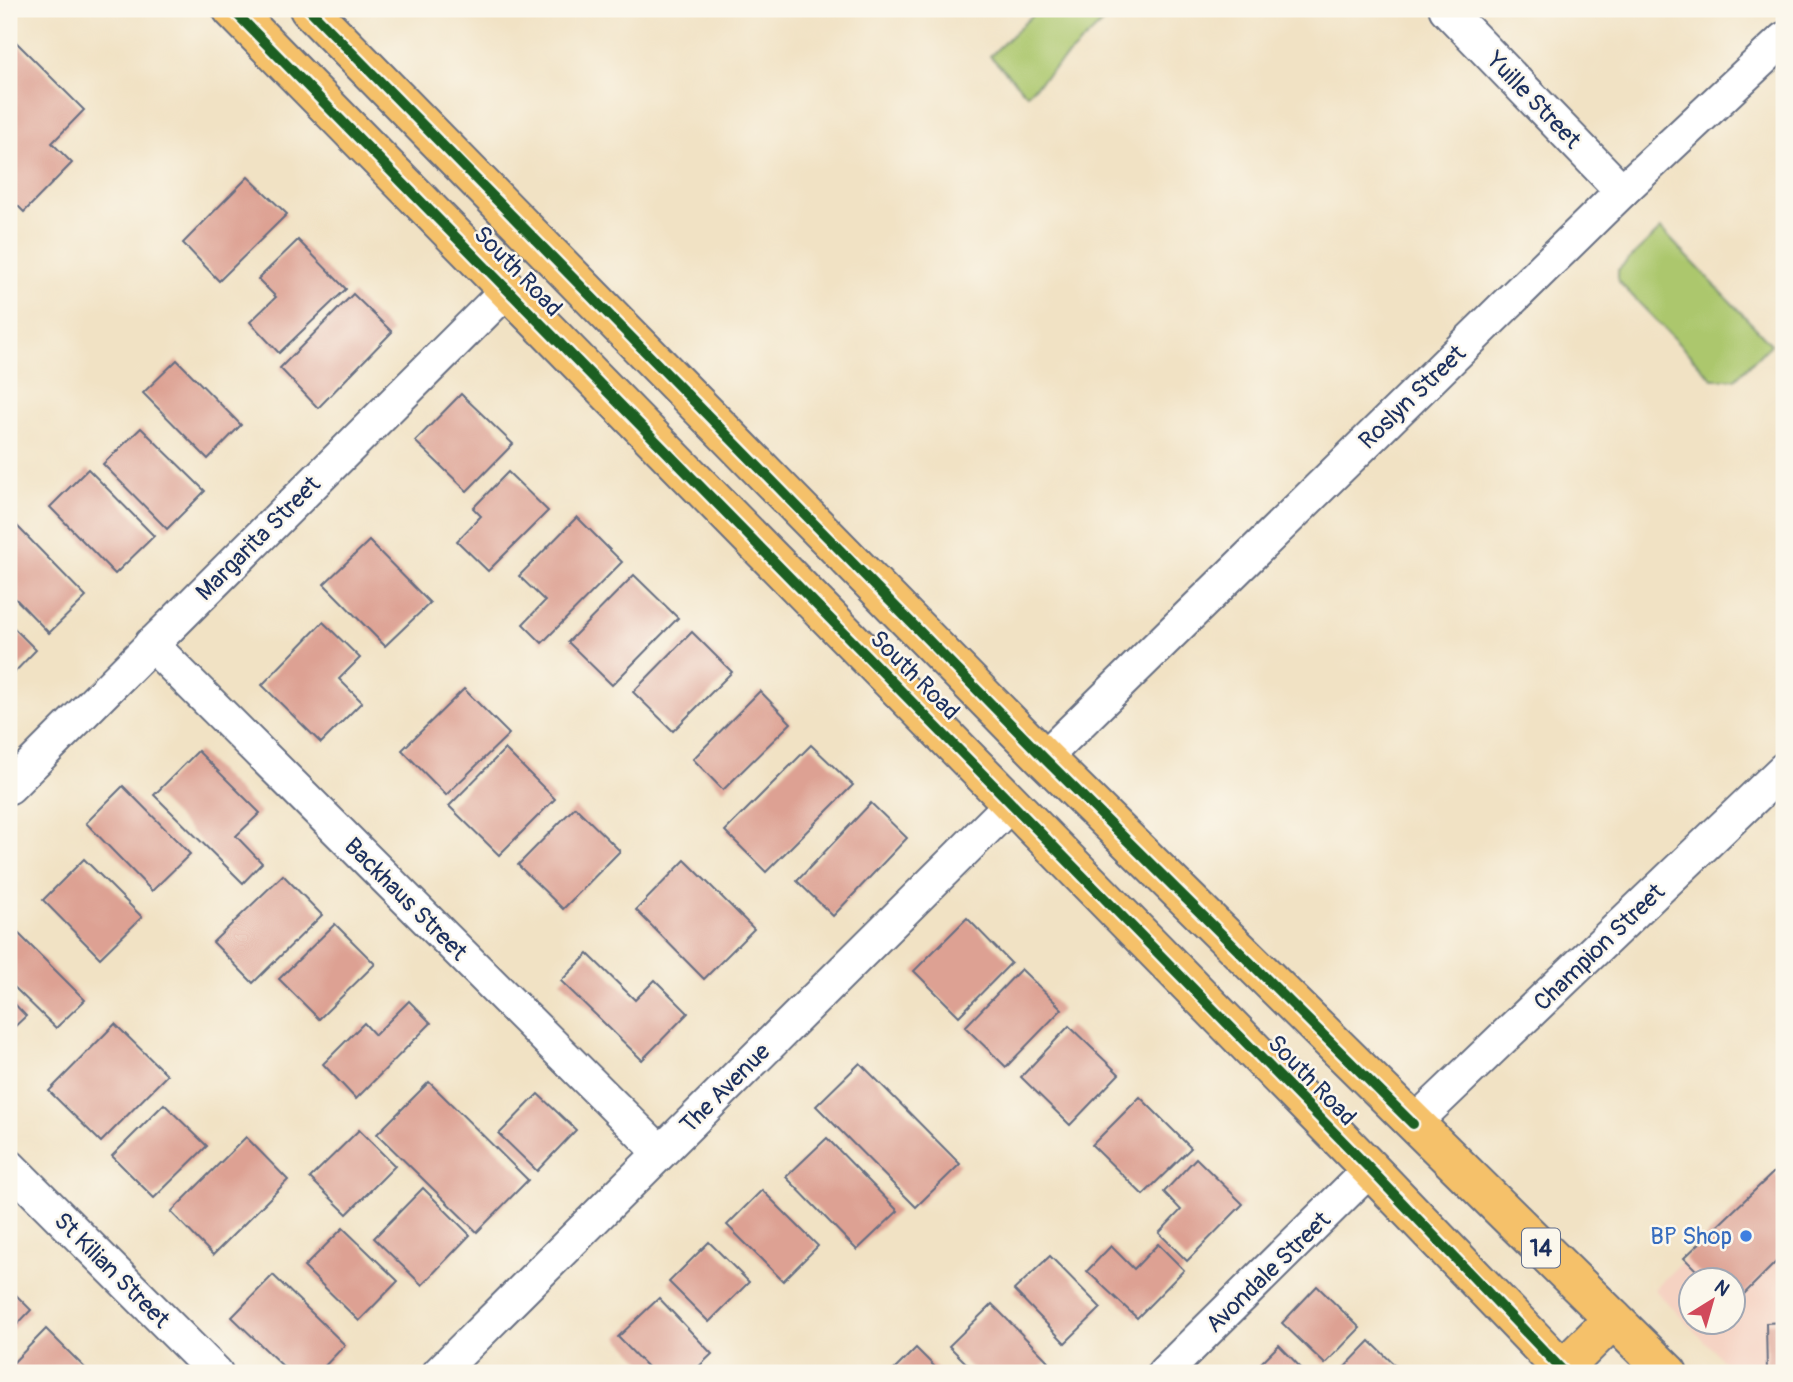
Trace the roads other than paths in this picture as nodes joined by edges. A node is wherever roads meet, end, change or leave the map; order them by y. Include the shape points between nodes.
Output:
1 (232, 9) edge
2 (309, 9) edge
3 (1446, 9) edge
4 (1784, 39) edge
5 (1622, 191) junction
6 (547, 252) junction
7 (507, 290) junction
8 (151, 644) junction
9 (1044, 758) junction
10 (1784, 769) edge
11 (9, 786) edge
12 (1012, 803) junction
13 (1413, 1124) junction
14 (660, 1152) junction
15 (9, 1166) edge
16 (1370, 1169) junction
17 (1613, 1319) junction
18 (1564, 1372) edge
19 (216, 1373) edge
20 (439, 1373) edge
21 (1164, 1373) edge
22 (1668, 1373) edge

1 - 7 main road, South Road
2 - 6 main road, South Road / 14
3 - 5 street, Yuille Street
4 - 5 street, Roslyn Street
5 - 9 street, Roslyn Street
6 - 7 main road
6 - 9 main road, South Road / 14
7 - 8 street, Margarita Street
7 - 12 main road, South Road
8 - 11 street, Margarita Street
8 - 14 street, Backhaus Street
9 - 12 main road
9 - 13 main road, South Road / 14
10 - 13 street, Champion Street
12 - 14 street, The Avenue
12 - 16 main road, South Road
13 - 17 main road, South Road / 14
14 - 20 street, The Avenue
15 - 19 street, St Kilian Street
16 - 18 main road, South Road
16 - 21 street, Avondale Street
17 - 18 main road
17 - 22 main road, South Road / 14

